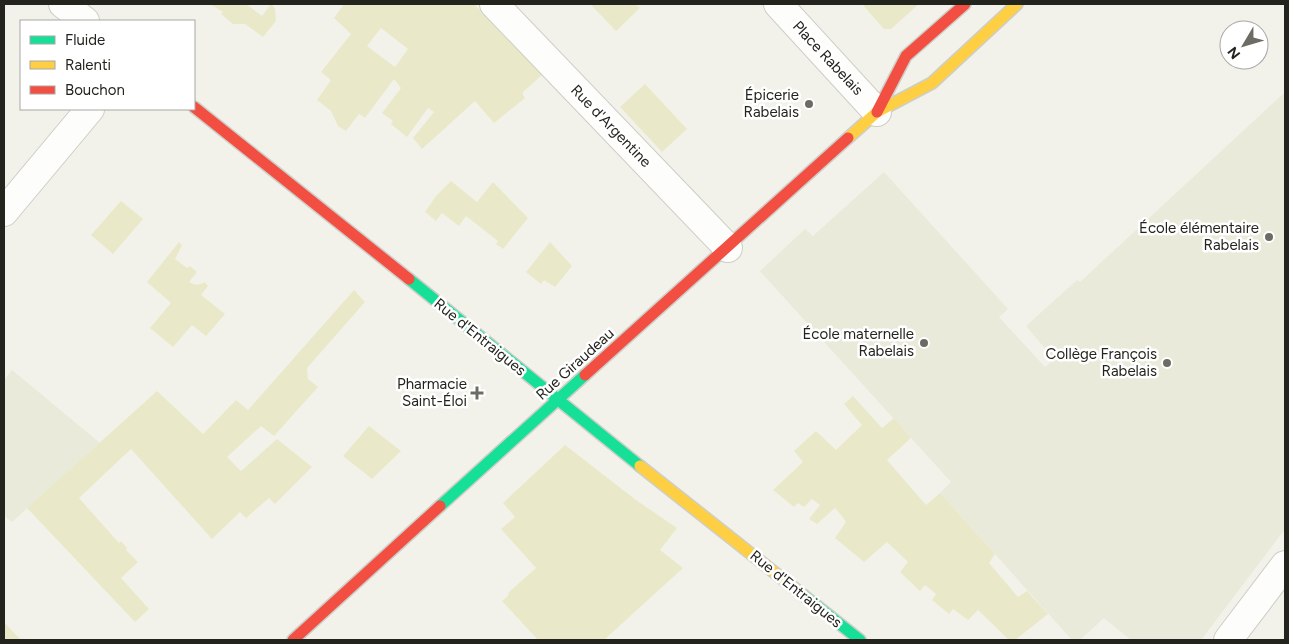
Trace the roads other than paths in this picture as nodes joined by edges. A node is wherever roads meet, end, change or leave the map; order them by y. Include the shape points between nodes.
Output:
1 (63, 4) edge
2 (494, 4) edge
3 (778, 4) edge
4 (964, 4) edge
5 (1017, 4) edge
6 (84, 20) edge
7 (195, 108) edge
8 (89, 110) edge
9 (878, 112) junction
10 (4, 212) edge
11 (728, 248) junction
12 (558, 400) junction
13 (1285, 565) edge
14 (293, 640) edge
15 (860, 640) edge
16 (1228, 640) edge

1 - 6 street
2 - 11 street, Rue d'Argentine
3 - 9 street, Place Rabelais
4 - 9 street, Rue Giraudeau via 906,56
5 - 9 street, Rue Giraudeau via 932,83
7 - 12 street, Rue d'Entraigues
8 - 10 street
9 - 11 street, Rue Giraudeau
11 - 12 street, Rue Giraudeau
12 - 14 street, Rue Giraudeau
12 - 15 street, Rue d'Entraigues
13 - 16 street

